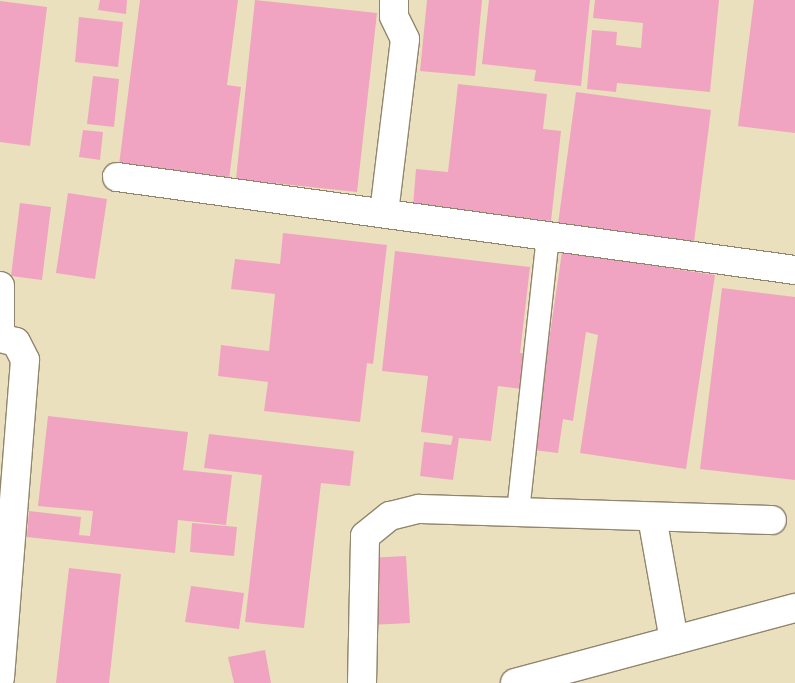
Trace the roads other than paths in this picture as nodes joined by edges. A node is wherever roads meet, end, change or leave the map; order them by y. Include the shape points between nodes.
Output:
1 (394, 0) edge
2 (117, 177) dead end
3 (384, 213) junction
4 (548, 235) junction
5 (795, 270) edge
6 (0, 286) edge
7 (0, 338) edge
8 (518, 512) junction
9 (652, 517) junction
10 (772, 520) dead end
11 (795, 608) edge
12 (674, 640) junction
13 (0, 678) edge
14 (362, 683) edge
15 (515, 683) edge

1 - 3 street via 394,16 406,39
2 - 3 street
3 - 4 street
4 - 5 street
4 - 8 lane
6 - 7 street
7 - 13 street via 16,342 25,360
8 - 9 street
8 - 14 street via 419,509 390,516 365,536
9 - 10 street
9 - 12 street
11 - 12 street
12 - 15 street

